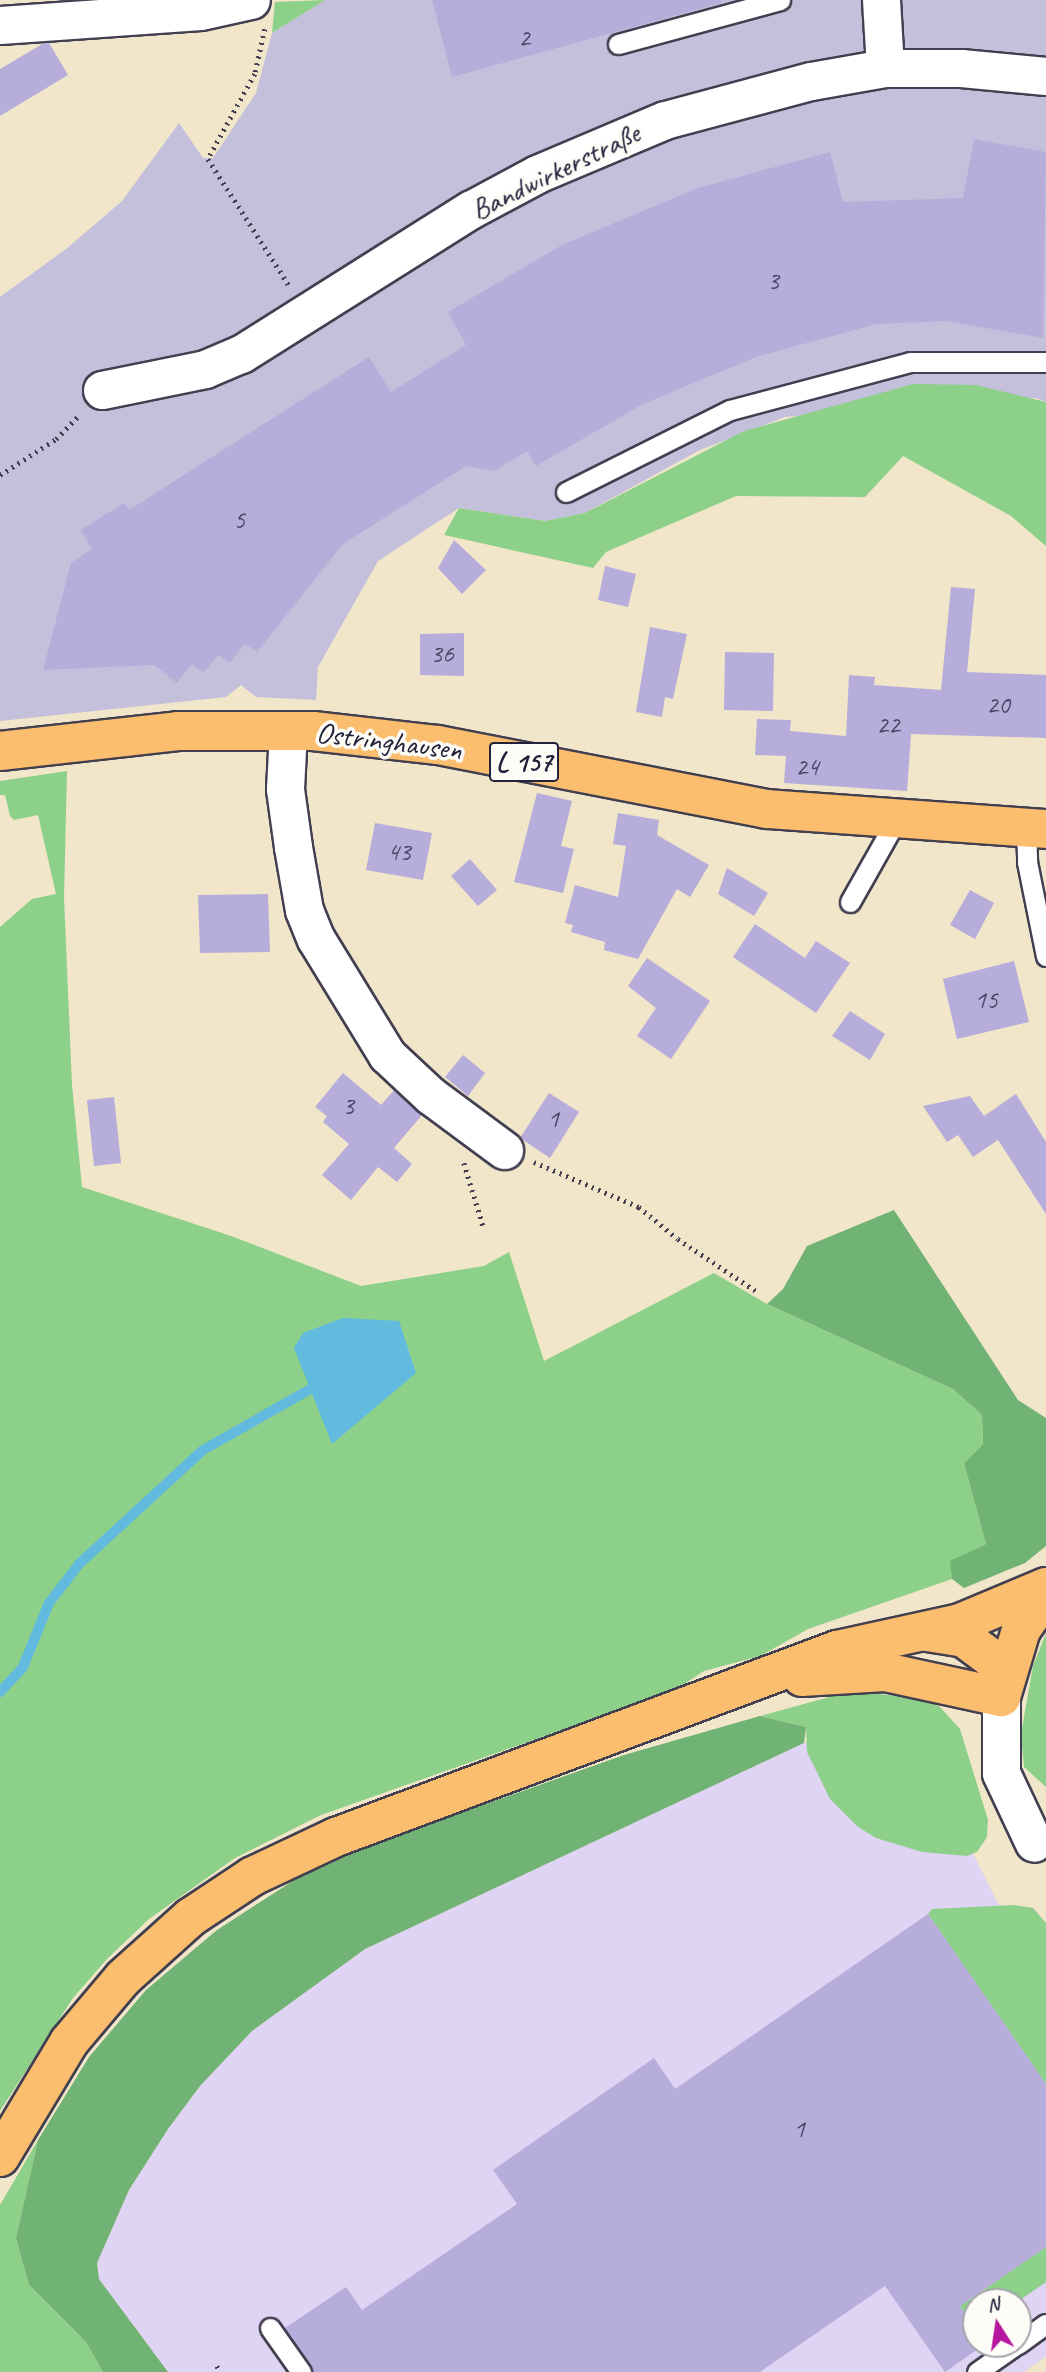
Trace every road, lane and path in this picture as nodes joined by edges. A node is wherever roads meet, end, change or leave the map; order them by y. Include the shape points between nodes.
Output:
1 (780, 0) edge
2 (881, 0) edge
3 (259, 10) edge
4 (0, 25) edge
5 (618, 44) dead end
6 (885, 68) junction
7 (1046, 76) edge
8 (306, 312) junction
9 (1046, 362) edge
10 (102, 390) joint
11 (0, 475) edge
12 (566, 492) dead end
13 (288, 730) junction
14 (0, 751) edge
15 (895, 822) junction
16 (1036, 828) edge
17 (850, 902) dead end
18 (1046, 956) edge
19 (447, 1109) junction
20 (504, 1150) joint
21 (484, 1229) dead end
22 (757, 1291) dead end
23 (1046, 1587) edge
24 (1046, 1594) edge
25 (918, 1631) junction
26 (1004, 1683) junction
27 (731, 1692) junction
28 (1042, 1847) edge
29 (0, 2157) edge
30 (270, 2328) dead end
31 (997, 2358) edge
32 (217, 2366) dead end
33 (220, 2372) edge
34 (301, 2372) edge
35 (976, 2372) edge

1 - 5 lane
2 - 6 street
3 - 4 street
3 - 8 path via 255,74 208,159
6 - 7 street, Bandwirkerstraße via 961,68
6 - 8 street, Bandwirkerstraße via 725,102 605,142 470,210
8 - 10 street, Bandwirkerstraße via 241,354 205,369
9 - 12 lane via 910,362 730,410
10 - 11 path via 56,439
13 - 14 main road, Ostringhausen / L 157 via 146,733
13 - 15 main road, Ostringhausen / L 157 via 438,745 711,802
13 - 19 street via 284,764 290,824 304,910 316,939 387,1055
15 - 16 main road, Ostringhausen / L 157
15 - 17 lane
16 - 18 lane, Ostringhausen via 1027,862
19 - 20 street
19 - 21 path
20 - 22 path via 639,1207
23 - 25 main road via 991,1613
24 - 26 main road via 1021,1630
25 - 26 main road via 964,1638
25 - 27 main road via 837,1650
26 - 27 main road via 885,1672 796,1678
26 - 28 street via 1001,1773
27 - 29 main road via 336,1837 253,1876 191,1917 123,1978 69,2042
30 - 34 lane
31 - 35 lane
32 - 33 path

